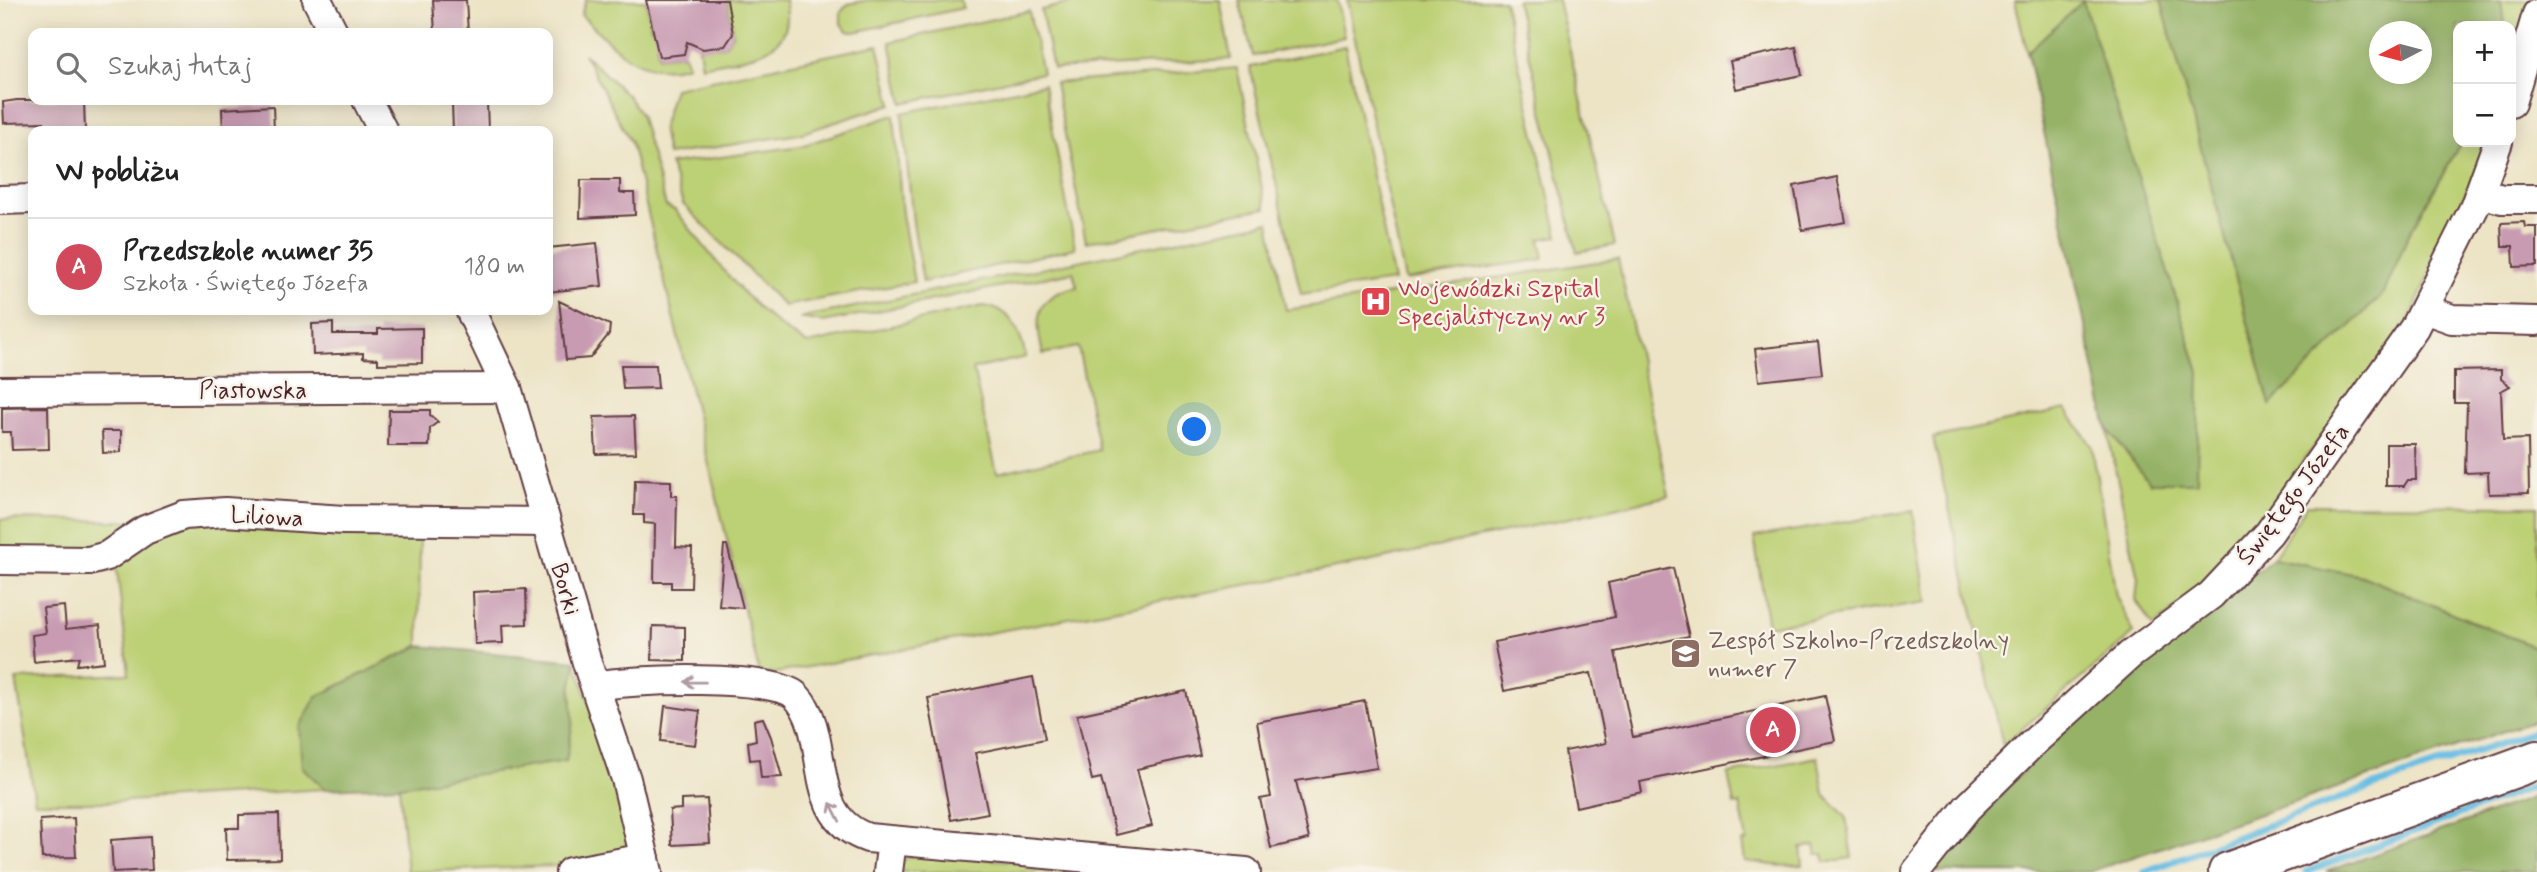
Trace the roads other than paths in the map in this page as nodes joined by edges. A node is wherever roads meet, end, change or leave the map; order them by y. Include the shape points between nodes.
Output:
1 (317, 0) edge
2 (2537, 14) edge
3 (331, 28) edge
4 (2516, 86) edge
5 (370, 105) edge
6 (380, 126) edge
7 (2496, 147) edge
8 (2480, 193) junction
9 (2537, 199) edge
10 (0, 200) edge
11 (28, 200) edge
12 (2424, 309) junction
13 (472, 315) edge
14 (2537, 321) edge
15 (507, 388) junction
16 (0, 391) edge
17 (546, 522) junction
18 (0, 560) edge
19 (596, 687) junction
20 (2537, 760) edge
21 (892, 841) junction
22 (646, 865) edge
23 (570, 872) edge
24 (888, 872) edge
25 (1246, 872) edge
26 (1916, 872) edge
27 (2228, 872) edge

1 - 3 street
2 - 4 street
5 - 6 street
7 - 8 street, Świętego Józefa
8 - 9 street via 2502,199
8 - 12 street, Świętego Józefa
10 - 11 street
12 - 14 street via 2452,319
12 - 26 street, Świętego Józefa via 2256,549 2211,595 2130,655 2034,741 1967,808
13 - 15 street, Borki
15 - 16 street, Piastowska
15 - 17 street, Borki
17 - 18 street, Liliowa via 344,520 225,512 184,515 89,561
17 - 19 street, Borki
21 -> 19 street via 859,835 839,821 827,794 809,718 788,690 764,684 661,681 622,681
19 - 22 street, Borki via 626,779
20 - 27 main road
21 - 24 street
21 - 25 street
22 - 23 street

